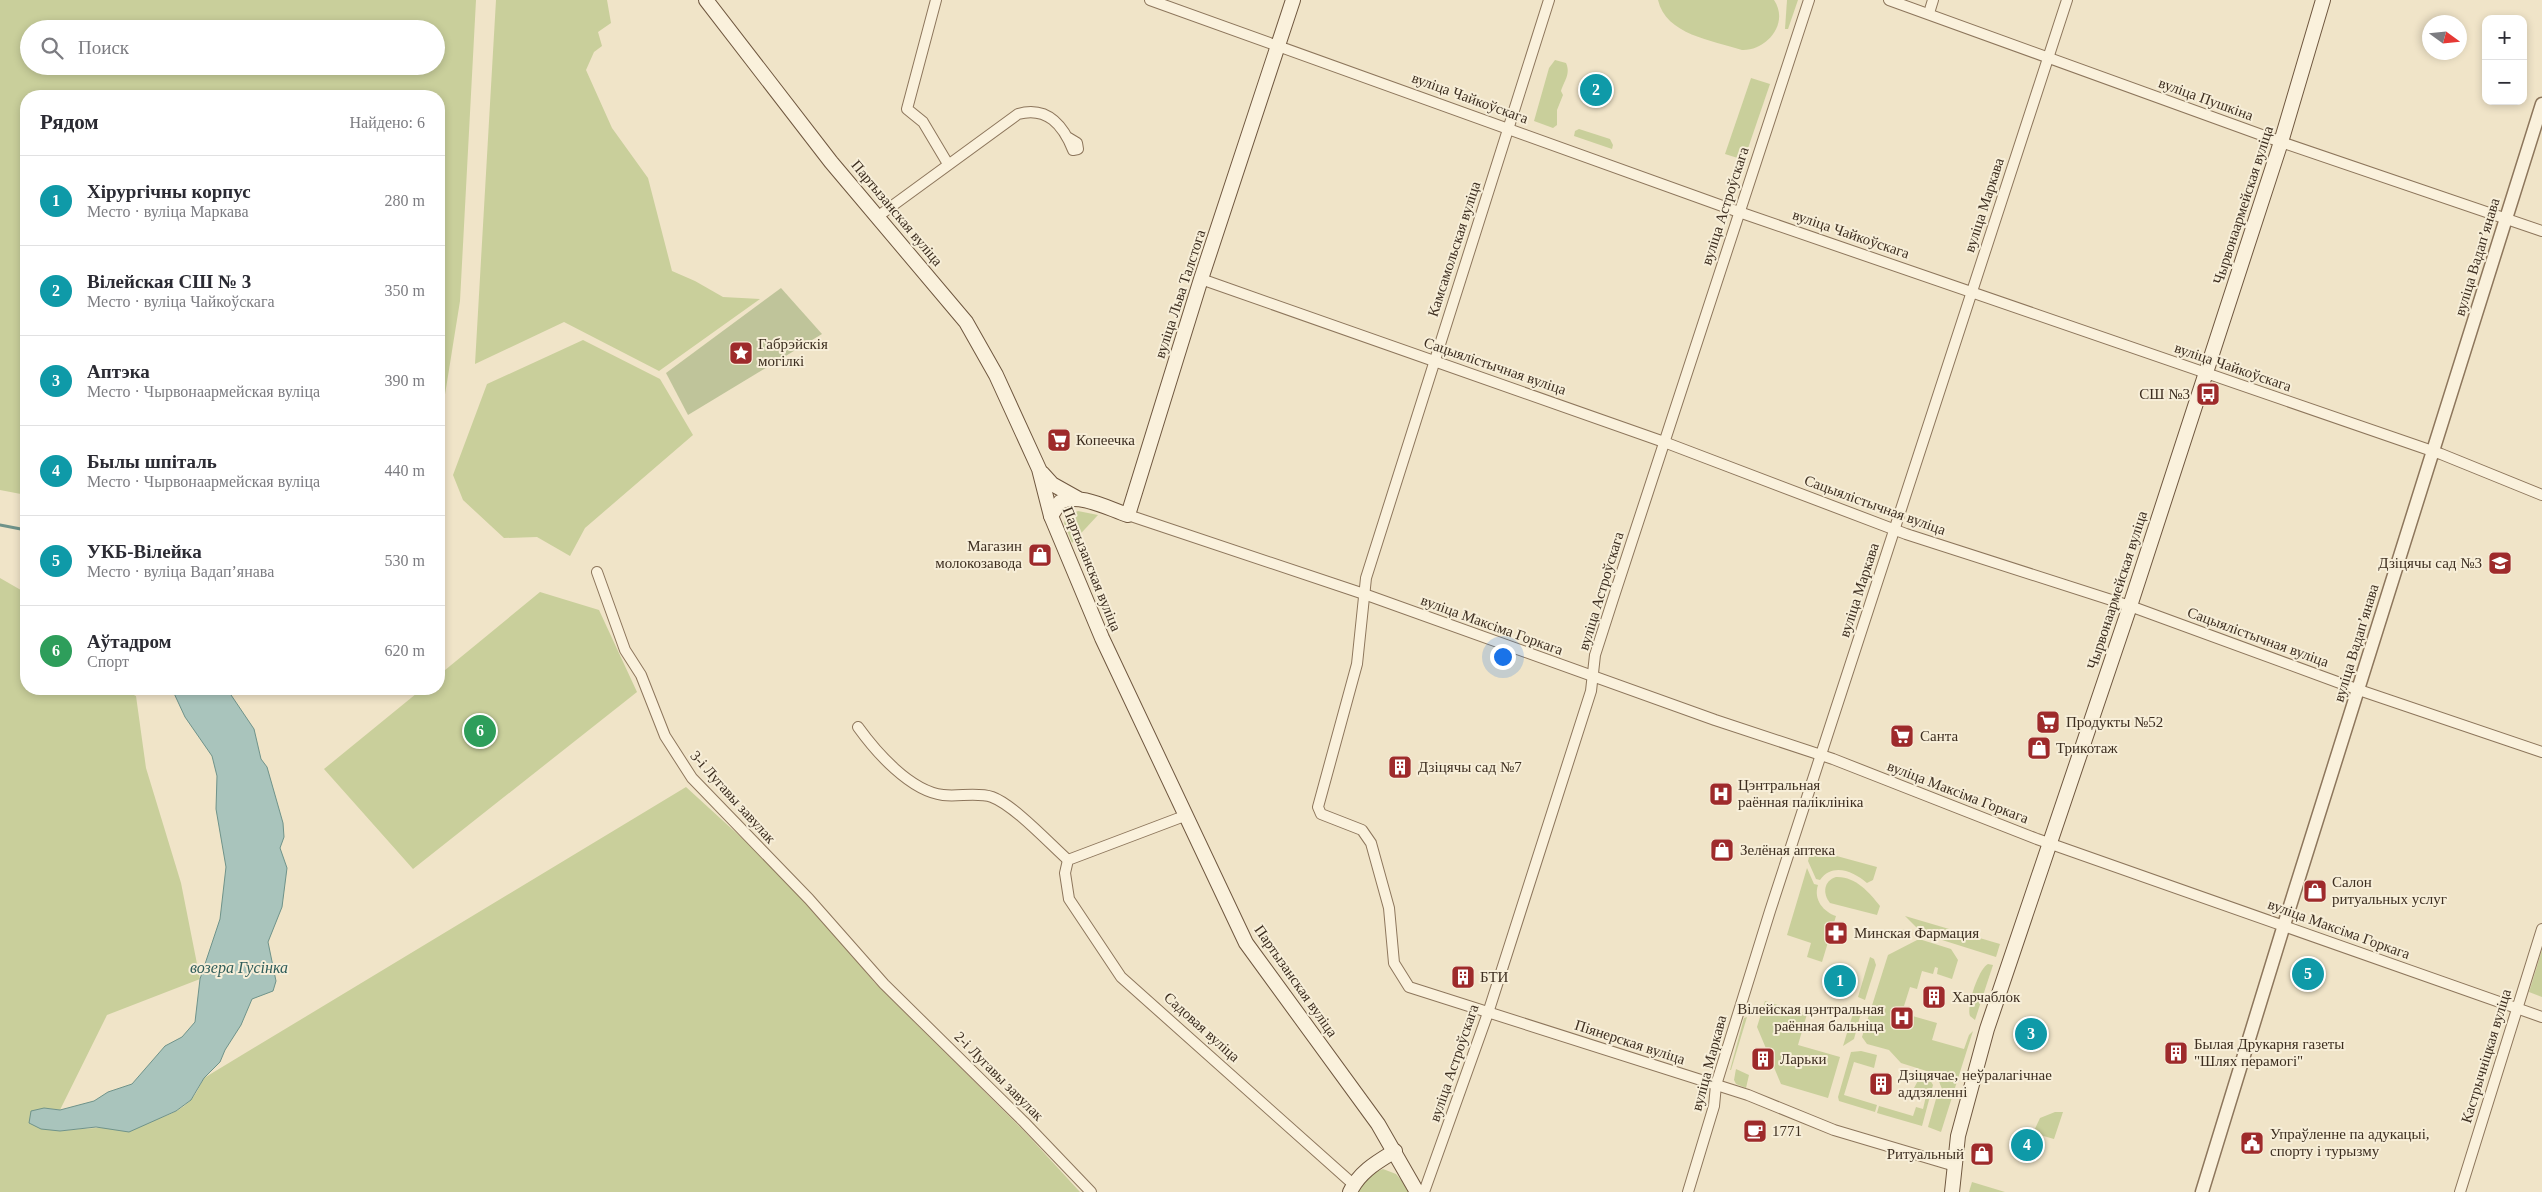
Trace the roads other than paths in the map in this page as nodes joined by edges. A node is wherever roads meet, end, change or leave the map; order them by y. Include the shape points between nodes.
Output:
1 (706, 0) edge
2 (936, 0) edge
3 (1150, 0) edge
4 (1292, 0) edge
5 (1549, 0) edge
6 (1809, 0) edge
7 (1889, 0) edge
8 (1933, 0) edge
9 (2066, 0) edge
10 (2322, 0) edge
11 (1169, 3) edge
12 (1928, 13) junction
13 (1279, 45) junction
14 (2048, 57) junction
15 (2542, 104) edge
16 (1509, 128) junction
17 (1067, 137) dead end
18 (2281, 142) junction
19 (948, 164) junction
20 (1739, 212) junction
21 (877, 216) junction
22 (2506, 218) junction
23 (2542, 231) edge
24 (1201, 279) junction
25 (1972, 292) junction
26 (1434, 361) junction
27 (2205, 373) junction
28 (1664, 442) junction
29 (2433, 452) junction
30 (1039, 468) junction
31 (2542, 495) edge
32 (1083, 500) junction
33 (1128, 515) junction
34 (1051, 516) junction
35 (1894, 530) junction
36 (597, 572) dead end
37 (1364, 594) junction
38 (2130, 606) junction
39 (1592, 676) junction
40 (2359, 690) junction
41 (858, 727) dead end
42 (2542, 752) edge
43 (1822, 755) junction
44 (1187, 815) junction
45 (2049, 843) junction
46 (1068, 860) junction
47 (2284, 925) junction
48 (2542, 929) edge
49 (884, 984) joint
50 (2516, 1008) junction
51 (1488, 1013) junction
52 (2542, 1017) edge
53 (1716, 1085) junction
54 (1395, 1151) junction
55 (1955, 1166) junction
56 (1351, 1188) edge
57 (1091, 1192) edge
58 (1417, 1192) edge
59 (1424, 1192) edge
60 (1688, 1192) edge
61 (1952, 1192) edge
62 (2202, 1192) edge
63 (2460, 1192) edge

1 - 21 main road, Партызанская вуліца
2 - 19 street via 907,108 923,122
3 - 11 street, вуліца Чайкоўскага
4 - 13 main road, вуліца Льва Талстога
5 - 16 street, Камсамольская вуліца
6 - 20 street, вуліца Астроўскага
7 - 12 street, вуліца Пушкіна
8 - 12 street
9 - 14 street, вуліца Маркава
10 - 18 main road, Чырвонаармейская вуліца
11 - 13 street, вуліца Чайкоўскага
12 - 14 street, вуліца Пушкіна
13 - 16 street, вуліца Чайкоўскага
13 - 24 main road, вуліца Льва Талстога
14 - 18 street, вуліца Пушкіна
14 - 25 street, вуліца Маркава
15 - 22 street, вуліца Вадапʼянава
16 - 20 street, вуліца Чайкоўскага
16 - 26 street, Камсамольская вуліца
17 - 19 street via 1052,118 1040,112 1024,112 1012,116
18 - 22 street, вуліца Пушкіна
18 - 27 main road, Чырвонаармейская вуліца
19 - 21 street
20 - 25 street, вуліца Чайкоўскага
20 - 28 street, вуліца Астроўскага
21 - 30 main road, Партызанская вуліца via 966,322 996,375
22 - 23 street, вуліца Пушкіна
22 - 29 street, вуліца Вадапʼянава
24 - 26 street, Сацыялістычная вуліца
24 - 33 main road, вуліца Льва Талстога
25 - 27 street, вуліца Чайкоўскага
25 - 35 street, вуліца Маркава
26 - 28 street, Сацыялістычная вуліца
26 - 37 street, Камсамольская вуліца via 1366,578
27 - 29 street, вуліца Чайкоўскага
27 - 38 main road, Чырвонаармейская вуліца
28 - 35 street, Сацыялістычная вуліца
28 - 39 street, вуліца Астроўскага via 1595,656
29 - 31 street, вуліца Чайкоўскага
29 - 40 street, вуліца Вадапʼянава
30 - 32 main road via 1052,484
30 - 34 main road, Партызанская вуліца
32 - 33 main road
32 - 34 main road via 1062,500
33 - 37 street, вуліца Максіма Горкага
34 - 44 main road, Партызанская вуліца via 1102,638
35 - 38 street, Сацыялістычная вуліца
35 - 43 street, вуліца Маркава
36 - 49 street, 3-і Лугавы завулак via 625,650 641,675 665,736 680,762
37 - 39 street, вуліца Максіма Горкага
37 - 51 street, Піянерская вуліца via 1356,664 1318,807 1321,814 1362,830 1371,843 1389,908 1394,963 1409,987
38 - 40 street, Сацыялістычная вуліца
38 - 45 main road, Чырвонаармейская вуліца
39 - 43 street, вуліца Максіма Горкага
39 - 51 street, вуліца Астроўскага via 1591,691
40 - 42 street, Сацыялістычная вуліца
40 - 47 street, вуліца Вадапʼянава
41 - 46 street via 875,750 911,781 939,794 992,797 1014,811
43 - 45 street, вуліца Максіма Горкага
43 - 53 street, вуліца Маркава
44 - 46 street
44 - 54 main road, Партызанская вуліца via 1246,943
45 - 47 street, вуліца Максіма Горкага
45 - 55 main road, Чырвонаармейская вуліца via 1987,1029 1958,1136
46 - 56 street, Садовая вуліца via 1065,873 1069,899 1121,977
47 - 50 street, вуліца Максіма Горкага
47 - 62 street, вуліца Вадапʼянава
48 - 50 street, Кастрычніцкая вуліца
49 - 57 street, 2-і Лугавы завулак
50 - 52 street, вуліца Максіма Горкага
50 - 63 street, Кастрычніцкая вуліца
51 - 53 street, Піянерская вуліца
51 - 59 street, вуліца Астроўскага
53 - 55 street, Піянерская вуліца via 1834,1130
53 - 60 street, вуліца Маркава via 1714,1106
54 - 56 main road via 1372,1165
54 - 58 main road, Партызанская вуліца
55 - 61 main road, Чырвонаармейская вуліца

